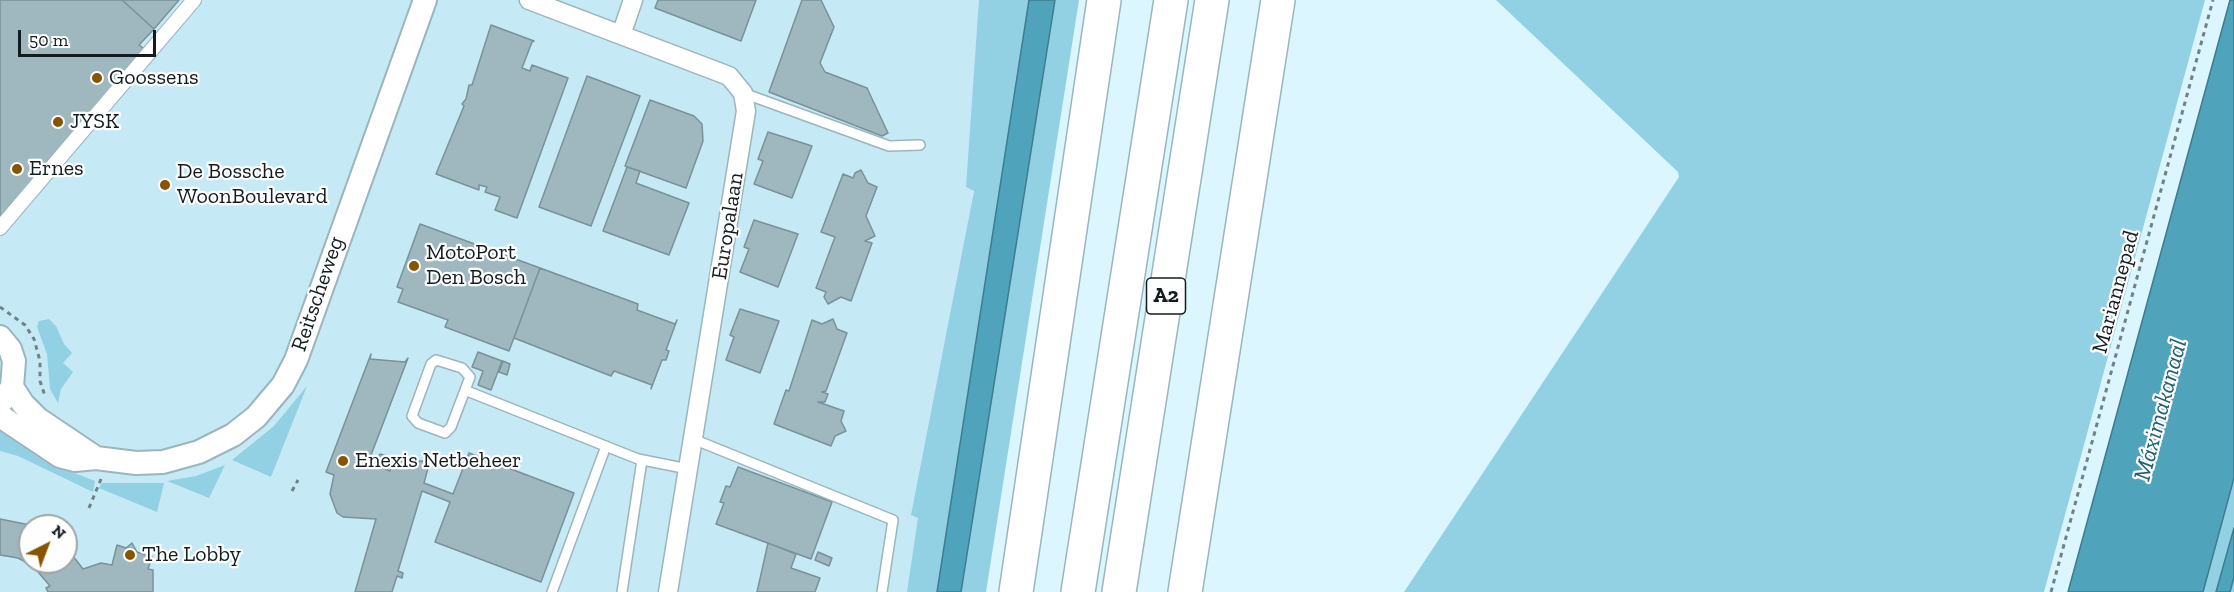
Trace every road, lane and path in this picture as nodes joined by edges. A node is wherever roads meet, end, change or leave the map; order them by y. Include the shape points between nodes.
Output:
1 (194, 0) edge
2 (425, 0) edge
3 (529, 0) edge
4 (633, 0) edge
5 (1104, 0) edge
6 (1171, 0) edge
7 (1212, 0) edge
8 (1278, 0) edge
9 (2212, 0) edge
10 (621, 35) junction
11 (743, 93) junction
12 (920, 145) dead end
13 (0, 228) edge
14 (0, 307) edge
15 (0, 337) edge
16 (467, 391) junction
17 (6, 395) edge
18 (45, 398) dead end
19 (0, 416) edge
20 (693, 439) junction
21 (606, 446) junction
22 (102, 459) junction
23 (642, 460) junction
24 (688, 470) junction
25 (298, 480) dead end
26 (292, 491) dead end
27 (89, 508) dead end
28 (552, 592) edge
29 (621, 592) edge
30 (668, 592) edge
31 (882, 592) edge
32 (1016, 592) edge
33 (1078, 592) edge
34 (1119, 592) edge
35 (1185, 592) edge
36 (2050, 592) edge

1 - 13 street
2 - 22 street, Reitscheweg via 296,360 283,385 248,424 199,452 156,463
3 - 10 street
4 - 10 street
5 - 32 highway
6 - 33 highway, A2
7 - 34 highway, A2
8 - 35 highway
9 - 36 path, Mariannepad
10 - 11 street via 729,76
11 - 12 lane via 890,146
11 - 20 street, Europalaan via 746,111
14 - 18 path via 25,325 34,339
15 - 17 street via 14,361
16 - 16 lane via 445,433 418,423 412,416 431,364 436,360 462,368 471,381
16 - 21 lane
17 - 22 street
19 - 22 street, Reitscheweg via 60,456
20 - 24 street, Europalaan
20 - 31 lane via 893,520
21 - 23 lane
21 - 28 lane
22 - 27 path
23 - 24 lane
23 - 29 lane
24 - 30 street, Europalaan
25 - 26 path

